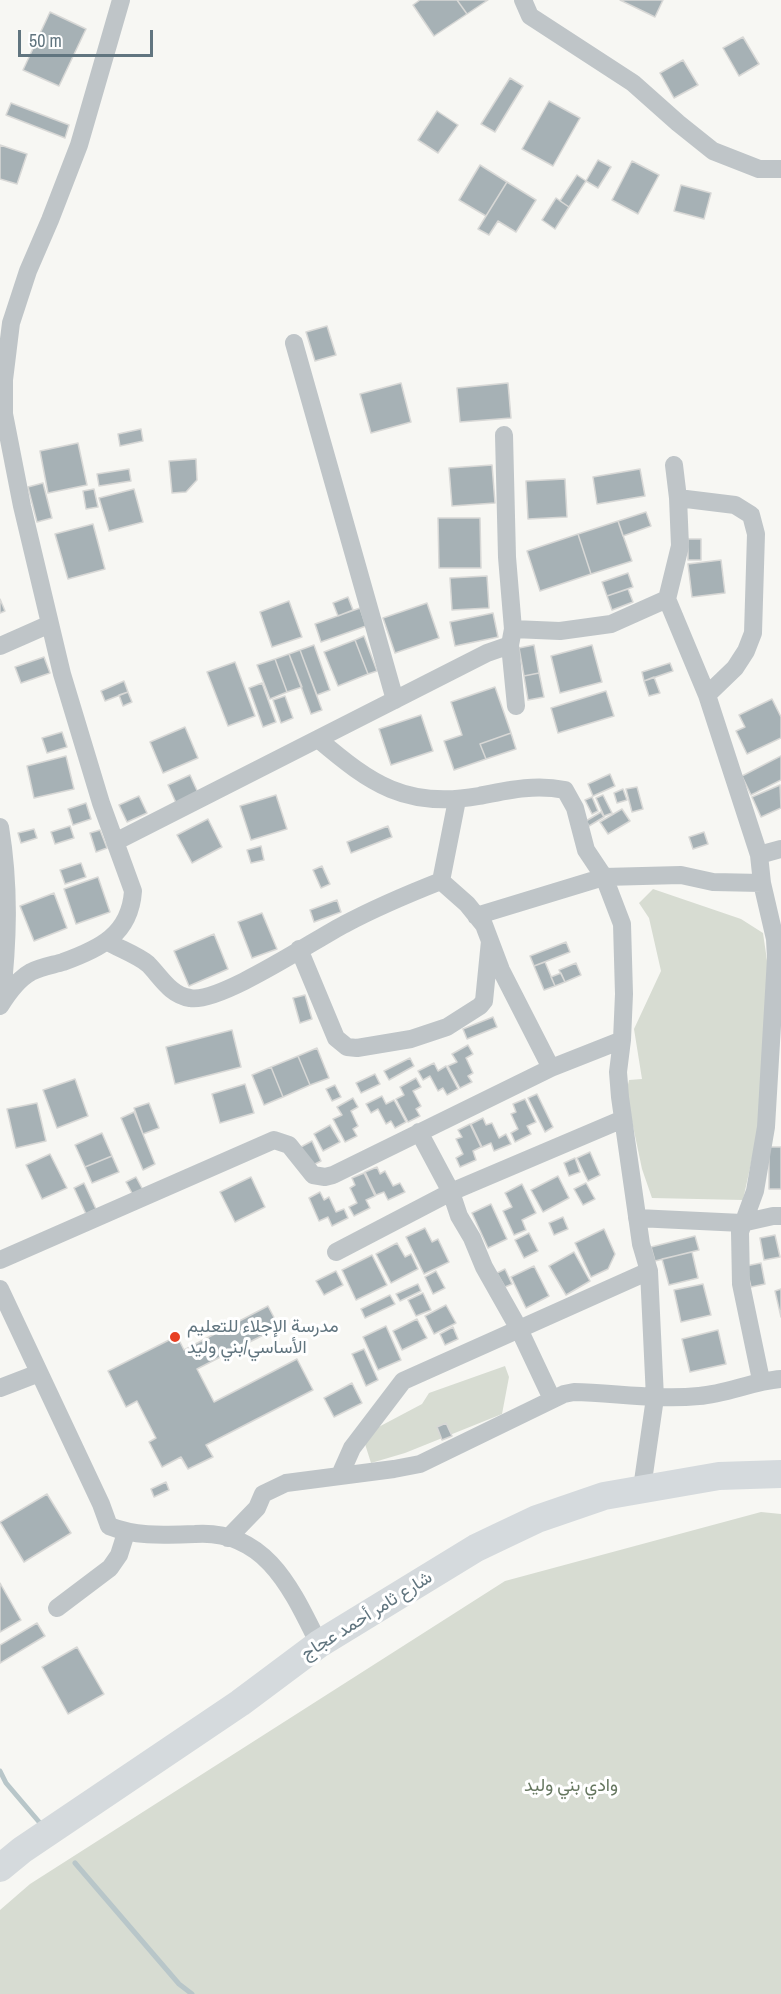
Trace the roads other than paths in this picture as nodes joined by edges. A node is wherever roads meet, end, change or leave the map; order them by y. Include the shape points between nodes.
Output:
1 (121, 0) edge
2 (523, 0) edge
3 (781, 169) edge
4 (294, 343) dead end
5 (504, 435) dead end
6 (674, 465) dead end
7 (678, 498) junction
8 (667, 599) junction
9 (50, 624) junction
10 (512, 637) junction
11 (0, 646) edge
12 (707, 695) junction
13 (395, 700) junction
14 (516, 706) dead end
15 (318, 739) junction
16 (457, 800) junction
17 (0, 827) edge
18 (115, 842) junction
19 (781, 849) edge
20 (759, 855) junction
21 (604, 877) junction
22 (441, 881) junction
23 (762, 883) junction
24 (476, 916) junction
25 (490, 941) junction
26 (108, 942) junction
27 (299, 949) junction
28 (0, 1005) edge
29 (622, 1040) junction
30 (775, 1064) edge
31 (551, 1068) junction
32 (623, 1119) junction
33 (419, 1132) junction
34 (451, 1192) junction
35 (781, 1216) edge
36 (637, 1218) junction
37 (742, 1223) junction
38 (336, 1252) dead end
39 (0, 1260) edge
40 (649, 1271) junction
41 (0, 1289) edge
42 (519, 1329) junction
43 (39, 1373) junction
44 (781, 1379) edge
45 (761, 1380) junction
46 (0, 1388) edge
47 (655, 1398) junction
48 (552, 1399) junction
49 (781, 1474) edge
50 (340, 1475) junction
51 (642, 1488) junction
52 (126, 1533) junction
53 (228, 1538) junction
54 (57, 1608) dead end
55 (319, 1644) junction
56 (0, 1868) edge

1 - 9 street via 79,145 11,323 4,380 10,451
2 - 3 street via 530,16 633,83 713,151 759,169
4 - 13 street
5 - 10 street
6 - 7 street
7 - 8 street via 680,546
7 - 12 street via 735,505 751,514 756,534 753,633 735,668
8 - 10 street via 611,624
8 - 12 street
9 - 11 street
9 - 18 street
10 - 13 street
10 - 14 street
12 - 20 street
13 - 15 street
15 - 16 street via 355,771 383,787 416,798
15 - 18 street
16 - 21 street via 520,788 547,786 565,790 586,850
16 - 22 street
17 - 28 street via 8,903 7,955
18 - 26 street via 133,891 128,916
19 - 20 street
20 - 23 street
21 - 23 street via 681,875 713,882
21 - 24 street
21 - 29 street via 622,924
22 - 24 street
22 - 27 street via 396,898
23 - 30 street via 775,939
24 - 25 street
25 - 27 street via 485,996 480,1006 433,1033 357,1048 347,1047 336,1038
25 - 31 street
26 - 27 street via 147,963 176,993 190,998 206,998 240,984
26 - 28 street via 32,972 14,986
29 - 31 street
29 - 32 street via 618,1072
30 - 37 street via 758,1178
31 - 33 street
32 - 34 street
32 - 36 street
33 - 34 street
33 - 39 street via 325,1177 313,1175 289,1145 274,1140
34 - 38 street
34 - 42 street via 484,1267
35 - 37 street
36 - 37 street
36 - 40 street
37 - 45 street via 741,1284
40 - 42 street
40 - 47 street
41 - 43 street
42 - 48 street
42 - 50 street via 403,1381 352,1448
43 - 46 street
43 - 52 street via 109,1526
44 - 45 street
45 - 47 street via 701,1396
47 - 48 street via 574,1392
47 - 51 street
48 - 50 street via 420,1464
49 - 51 main road, شارع ثامر أحمد عجاج via 719,1476
50 - 53 street via 285,1483 267,1491 257,1508
51 - 55 main road, شارع ثامر أحمد عجاج via 592,1500 499,1536
52 - 53 street via 205,1533
52 - 54 street via 110,1568
53 - 55 street via 254,1549 280,1574
55 - 56 main road, شارع ثامر أحمد عجاج

